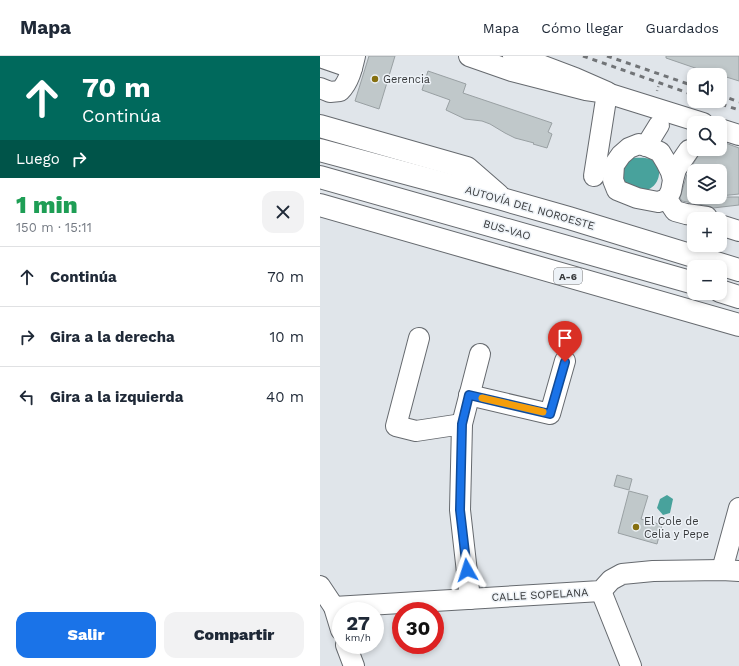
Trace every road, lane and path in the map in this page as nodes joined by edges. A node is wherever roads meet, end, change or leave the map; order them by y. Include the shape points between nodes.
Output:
1 (320, 56) edge
2 (469, 56) edge
3 (514, 56) edge
4 (354, 62) edge
5 (659, 84) dead end
6 (320, 88) edge
7 (607, 93) junction
8 (656, 94) dead end
9 (320, 116) edge
10 (687, 118) edge
11 (659, 125) dead end
12 (320, 126) edge
13 (727, 131) edge
14 (349, 134) junction
15 (739, 135) edge
16 (320, 138) edge
17 (646, 146) junction
18 (320, 150) edge
19 (687, 153) edge
20 (356, 159) junction
21 (594, 176) dead end
22 (320, 177) edge
23 (673, 180) junction
24 (502, 199) junction
25 (667, 199) junction
26 (320, 205) edge
27 (687, 214) edge
28 (727, 225) edge
29 (739, 231) edge
30 (739, 270) edge
31 (687, 281) edge
32 (727, 293) edge
33 (739, 296) edge
34 (739, 325) edge
35 (418, 338) dead end
36 (480, 354) dead end
37 (565, 362) dead end
38 (469, 395) junction
39 (462, 424) junction
40 (739, 508) edge
41 (730, 571) edge
42 (320, 586) edge
43 (601, 591) junction
44 (470, 599) junction
45 (332, 604) edge
46 (384, 604) edge
47 (349, 654) edge
48 (354, 666) edge
49 (631, 666) edge

1 - 4 street
2 - 7 street via 512,72
3 - 7 highway
4 - 6 street via 340,92
5 - 8 path
7 - 10 street
7 - 21 street
9 - 14 street
11 - 17 street
12 - 14 highway
13 - 15 street
14 - 24 highway via 467,168
16 - 20 highway
17 - 23 street via 660,152
17 - 25 street via 639,144 621,155 614,165 612,180 617,190 637,198 658,202
18 - 20 highway, AUTOVÍA DEL NOROESTE
19 - 23 street via 676,169
20 - 24 highway, AUTOVÍA DEL NOROESTE
22 - 31 highway, BUS-VAO
23 - 25 street
24 - 30 highway, AUTOVÍA DEL NOROESTE
25 - 27 street via 675,211
26 - 34 highway, A-6
28 - 29 street
32 - 33 highway
35 - 39 street via 396,426 416,431
36 - 38 street
37 - 38 street via 550,414
38 - 39 street
39 - 44 street via 460,510
40 - 41 street
41 - 43 street, CALLE SOPELANA via 653,571 622,574 611,580
42 - 45 street
43 - 44 street, CALLE SOPELANA
43 - 49 street
44 - 46 street, CALLE SOPELANA
47 - 48 street

